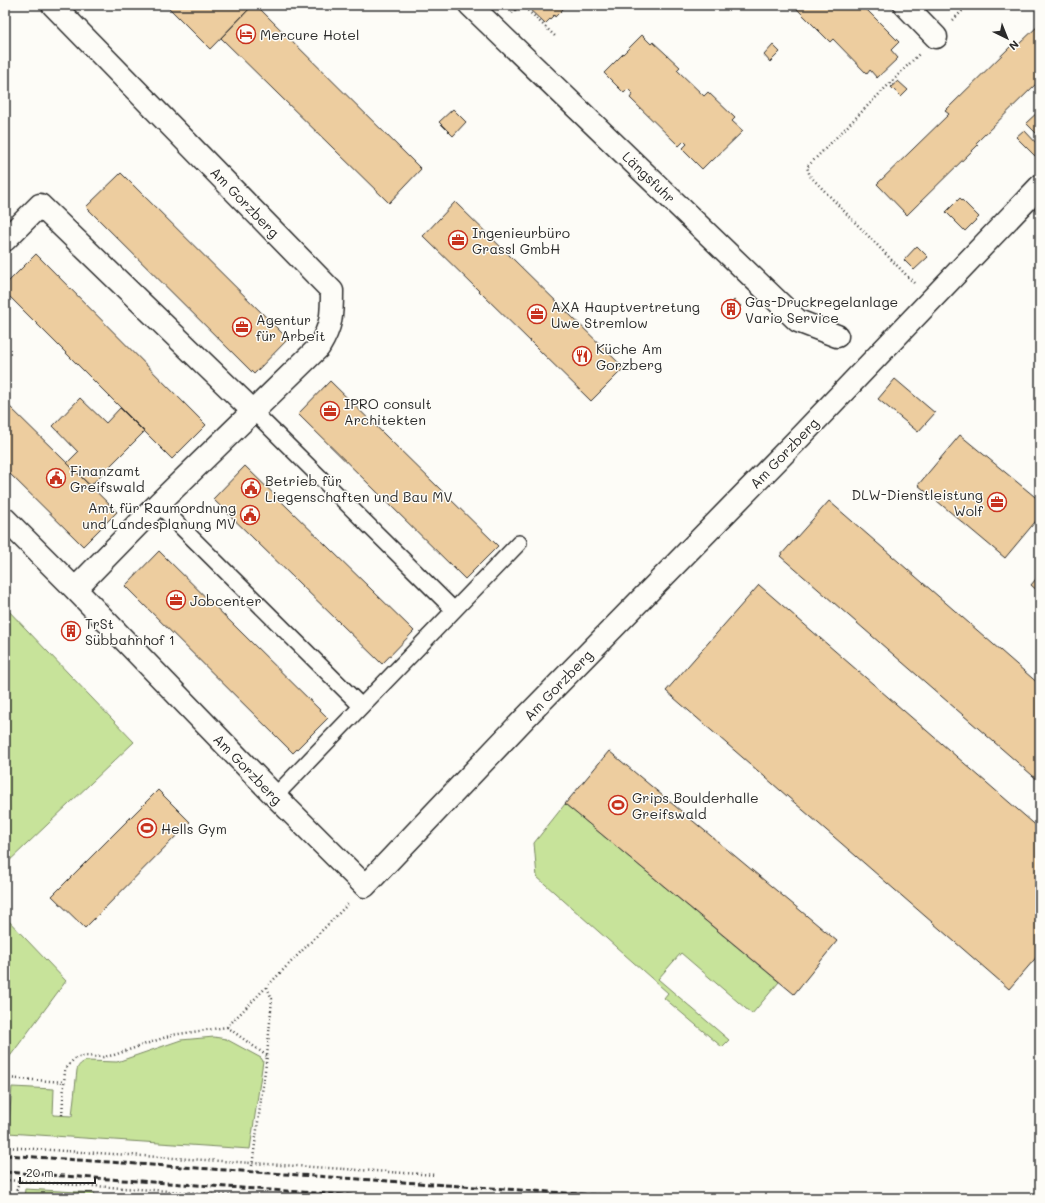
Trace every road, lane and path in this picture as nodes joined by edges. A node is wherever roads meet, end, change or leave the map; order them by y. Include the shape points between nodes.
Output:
1 (53, 5) edge
2 (470, 5) edge
3 (522, 5) edge
4 (905, 5) edge
5 (968, 5) edge
6 (556, 37) dead end
7 (936, 37) junction
8 (1040, 186) edge
9 (5, 240) edge
10 (932, 300) junction
11 (837, 336) dead end
12 (253, 411) junction
13 (158, 504) junction
14 (5, 519) edge
15 (519, 543) dead end
16 (75, 589) junction
17 (454, 610) junction
18 (361, 706) junction
19 (275, 796) junction
20 (365, 886) junction
21 (267, 987) junction
22 (227, 1027) junction
23 (267, 1056) junction
24 (5, 1078) edge
25 (64, 1082) junction
26 (62, 1115) dead end
27 (5, 1147) edge
28 (252, 1164) junction
29 (436, 1175) dead end
30 (5, 1180) edge
31 (20, 1180) junction
32 (16, 1198) edge
33 (271, 1198) edge

1 - 12 street, Am Gorzberg via 332,291 332,317 319,347
2 - 11 street, Längsfuhr via 798,320
3 - 6 path
4 - 7 street
5 - 7 path
7 - 10 path via 808,167 810,176
8 - 10 street, Am Gorzberg
9 - 12 street via 40,205
10 - 20 street, Am Gorzberg
12 - 13 street, Am Gorzberg
12 - 17 lane
13 - 16 street, Am Gorzberg
13 - 18 lane
14 - 16 street, Am Gorzberg
15 - 17 lane
16 - 19 street, Am Gorzberg
17 - 18 lane
18 - 19 lane
19 - 20 street, Am Gorzberg
20 - 21 path
21 - 22 path
21 - 23 path via 272,999
22 - 23 path
22 - 25 path via 172,1035 114,1055 79,1057 68,1064
23 - 28 path
24 - 25 path
25 - 26 path
27 - 28 path
28 - 29 path
30 - 31 path
31 - 32 path
31 - 33 path

